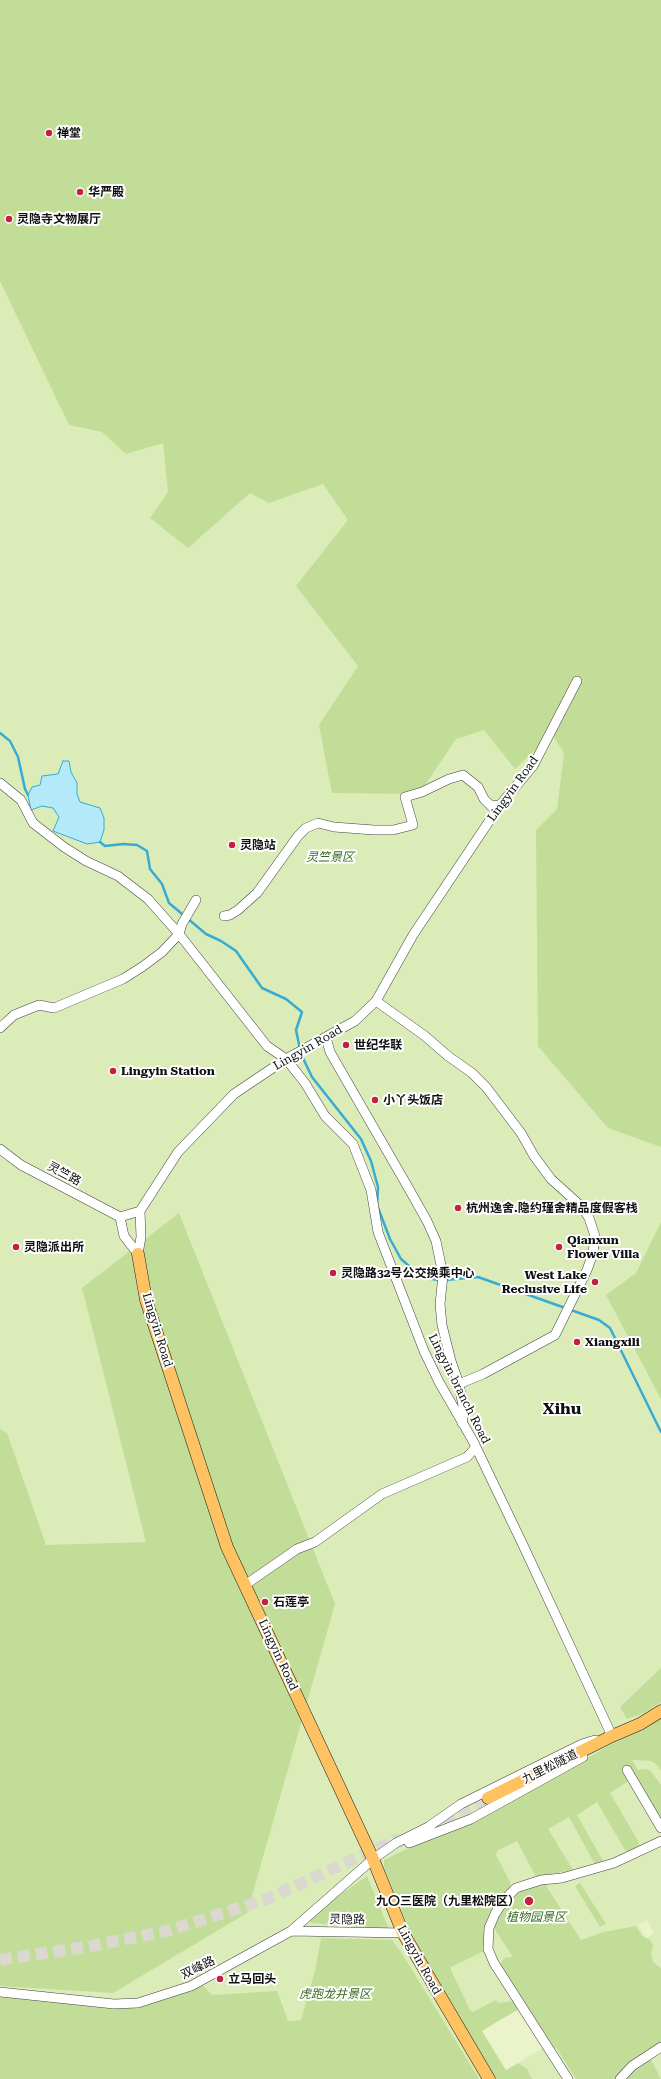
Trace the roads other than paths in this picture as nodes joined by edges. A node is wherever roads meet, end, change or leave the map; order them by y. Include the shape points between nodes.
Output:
1 (577, 680) dead end
2 (0, 783) edge
3 (500, 805) junction
4 (196, 900) dead end
5 (224, 916) dead end
6 (179, 934) junction
7 (376, 1001) junction
8 (0, 1028) edge
9 (326, 1037) junction
10 (289, 1057) junction
11 (0, 1149) edge
12 (140, 1211) junction
13 (120, 1217) junction
14 (138, 1254) junction
15 (459, 1384) junction
16 (462, 1423) junction
17 (476, 1447) junction
18 (245, 1585) junction
19 (661, 1711) edge
20 (612, 1736) junction
21 (627, 1770) dead end
22 (488, 1798) tunnel mouth
23 (661, 1828) edge
24 (661, 1841) edge
25 (373, 1859) junction
26 (291, 1931) junction
27 (403, 1933) junction
28 (0, 1992) edge
29 (661, 2047) edge
30 (489, 2079) edge
31 (568, 2079) edge
32 (620, 2079) edge

1 - 3 street, Lingyin Road via 533,766
2 - 6 street, Lingyin branch Road via 21,800 33,822 64,847 118,876 148,899
3 - 5 street via 491,806 478,787 463,776 405,797 413,824 393,830 374,830 318,823 306,828 298,836 258,893 238,910
3 - 7 street, Lingyin Road via 413,934
4 - 6 street
6 - 8 street via 162,952 123,979 54,1008 40,1005 14,1015
6 - 10 street, Lingyin branch Road via 267,1046
7 - 9 street, Lingyin Road via 355,1021
7 - 15 street via 472,1073 517,1127 551,1179 582,1207 590,1218 595,1236 587,1270 562,1317 556,1335
9 - 10 street, Lingyin Road
9 - 15 street via 330,1052 436,1240 443,1275 440,1304 442,1325
10 - 12 street, Lingyin Road via 234,1094 178,1152
10 - 16 street, Lingyin branch Road via 325,1116 353,1144 371,1190 378,1232 412,1323 439,1382
11 - 13 street, 灵竺路 via 21,1165
12 - 13 street
12 - 14 street, Lingyin Road via 141,1237
13 - 14 street via 124,1236
14 - 18 main road, Lingyin Road via 146,1300 228,1547
15 - 16 street via 464,1412
16 - 17 street, Lingyin branch Road
17 - 18 street via 467,1457 382,1494 315,1542 297,1549
17 - 20 street, Lingyin branch Road
18 - 25 main road, Lingyin Road
19 - 20 main road, 九里松隧道 via 640,1724
20 - 22 main road, 九里松隧道
20 - 25 street via 583,1756 471,1818
20 - 25 street via 582,1744 461,1804 428,1827 396,1843
21 - 23 street
24 - 31 street via 614,1863 516,1888 501,1904 489,1928 488,1949 494,1963
25 - 26 street, 双峰路
25 - 27 main road, Lingyin Road
26 - 27 street, 灵隐路
26 - 28 street, 双峰路 via 190,1986 138,2003 114,2004
27 - 30 main road, Lingyin Road
29 - 32 street via 632,2066

